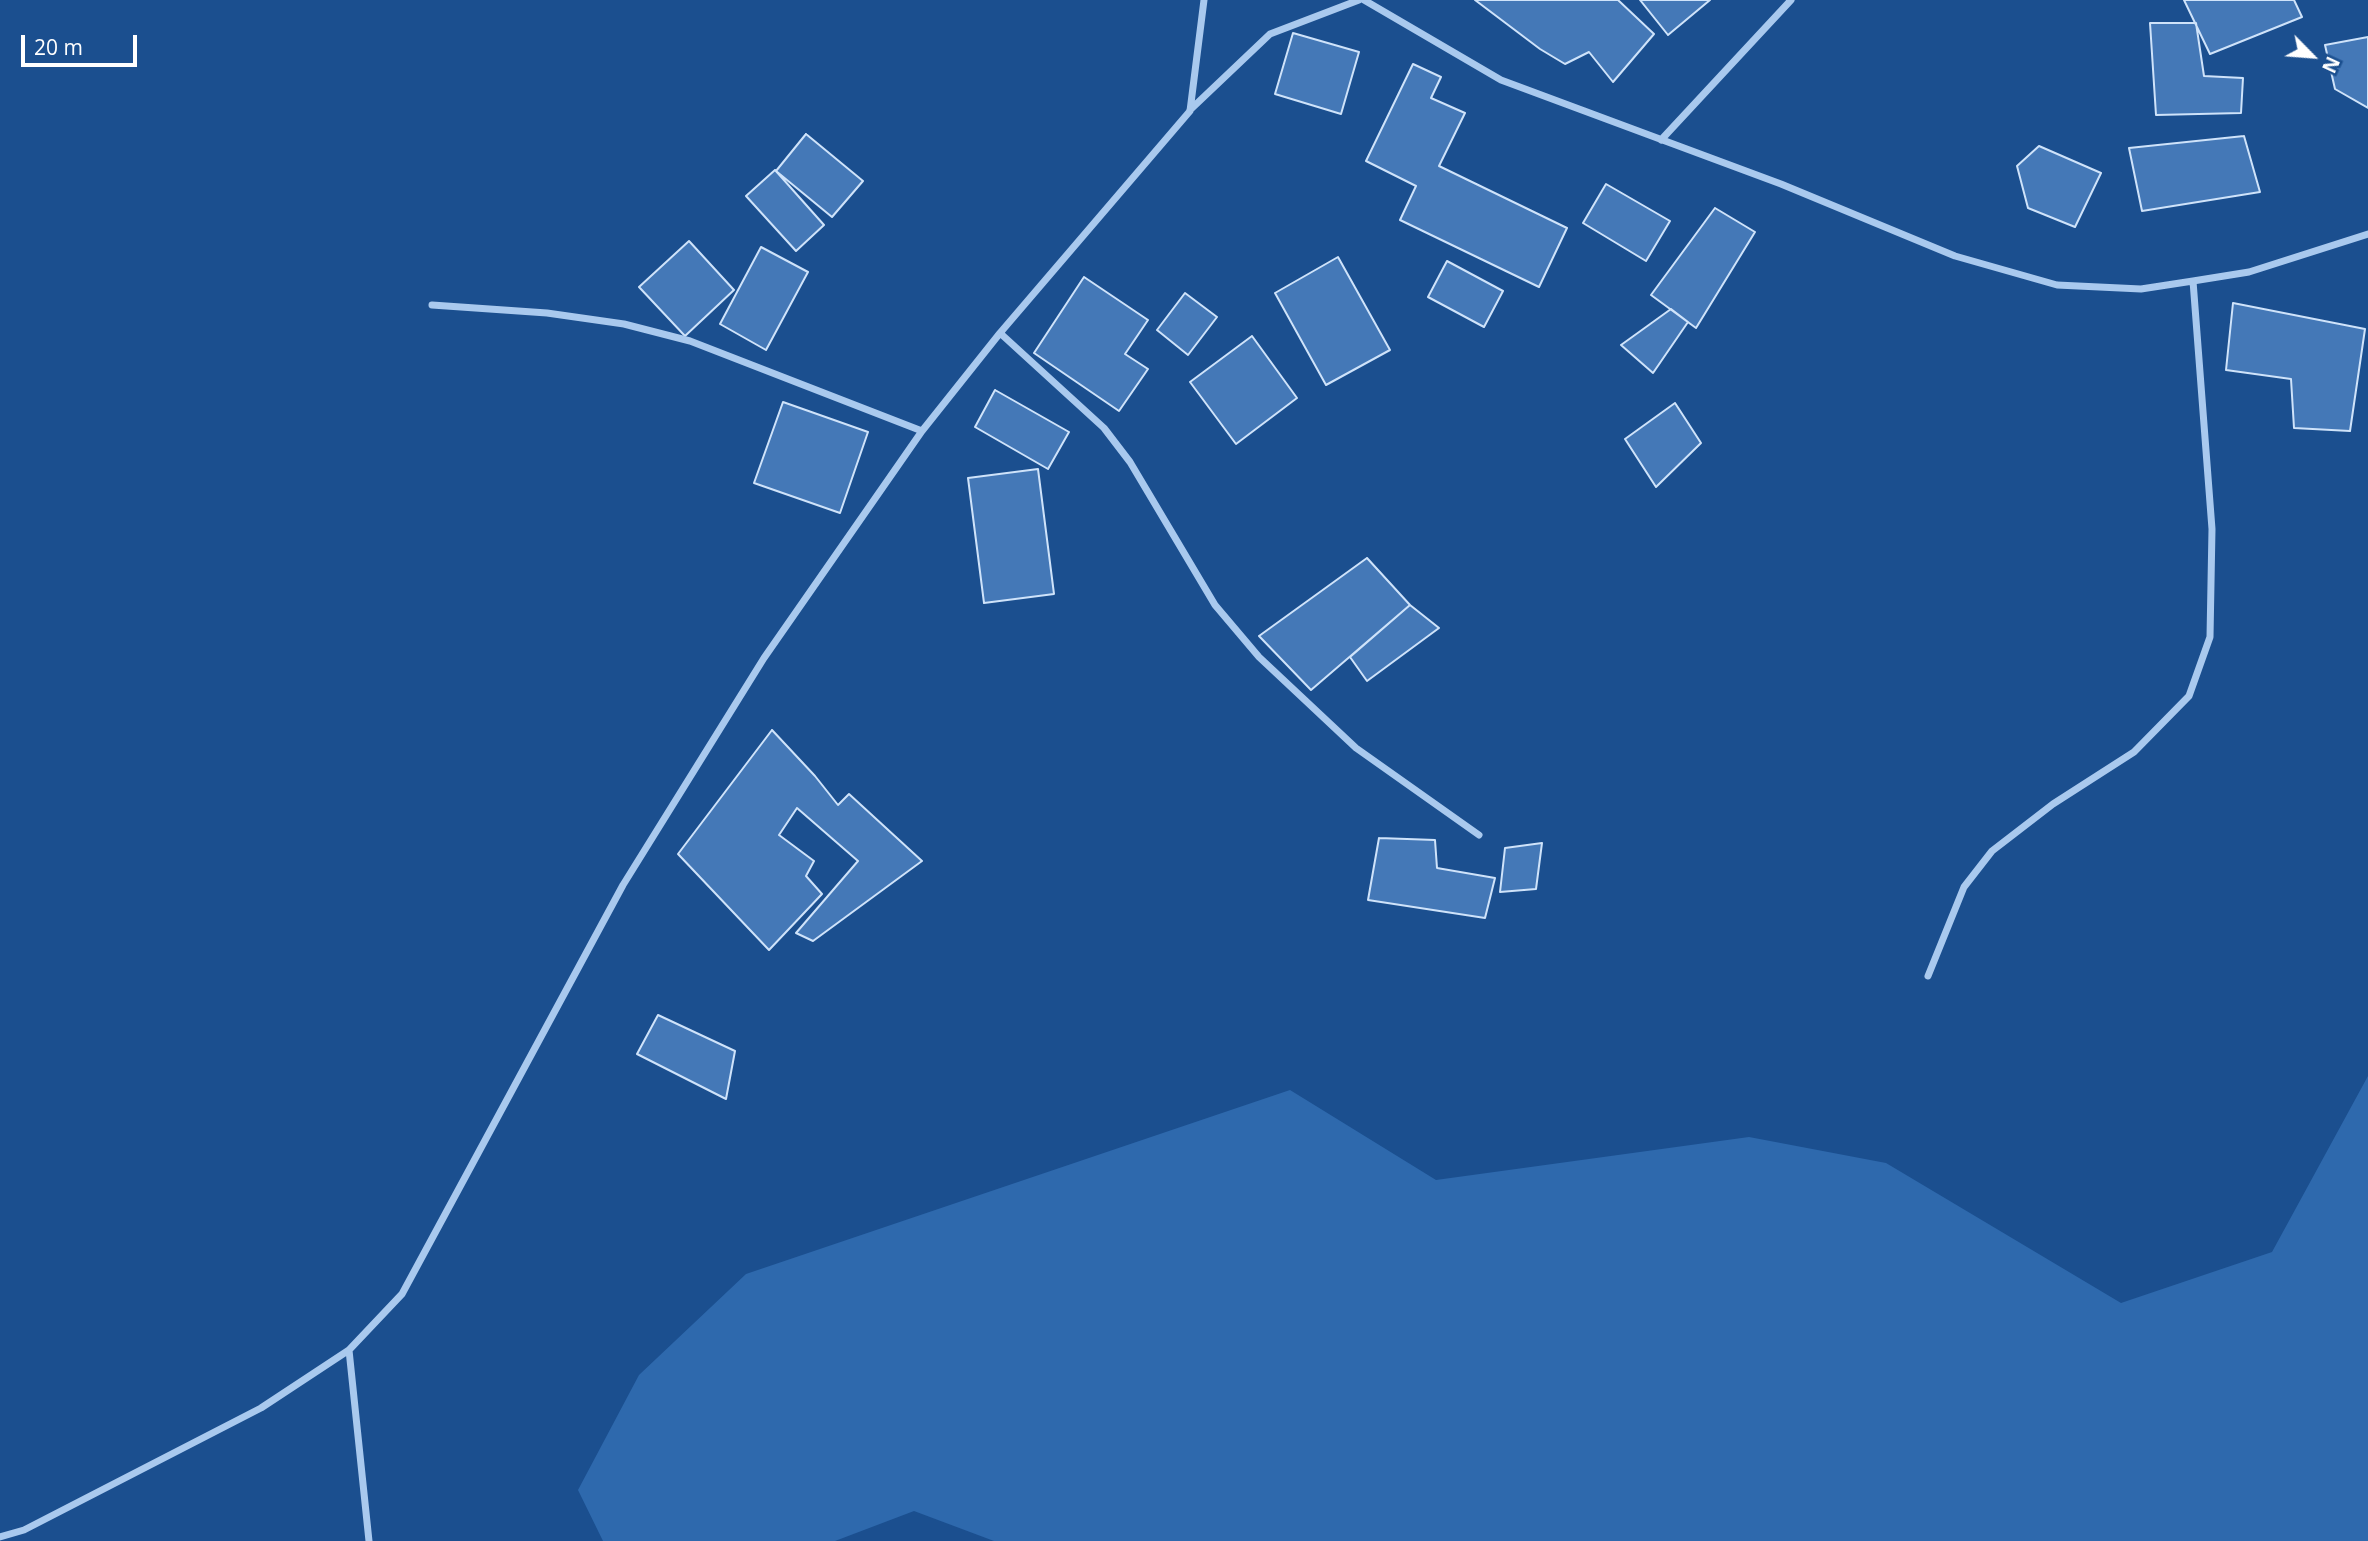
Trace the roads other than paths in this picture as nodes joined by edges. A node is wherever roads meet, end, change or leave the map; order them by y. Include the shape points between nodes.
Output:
1 (1204, 0) edge
2 (1361, 0) edge
3 (1791, 0) edge
4 (1190, 111) junction
5 (1661, 140) junction
6 (2368, 234) edge
7 (2193, 281) junction
8 (432, 305) dead end
9 (1000, 333) junction
10 (922, 430) junction
11 (1479, 835) dead end
12 (1928, 976) dead end
13 (349, 1350) junction
14 (0, 1537) edge
15 (369, 1541) edge

1 - 4 street
2 - 4 street via 1270,34
2 - 5 street via 1501,80
3 - 5 street
4 - 9 street
5 - 7 street via 1955,256 2057,285 2141,289
6 - 7 street via 2249,272
7 - 12 street via 2212,529 2210,637 2189,696 2134,752 2053,803 1992,851 1964,887
8 - 10 street via 624,324 690,341
9 - 10 street
9 - 11 street via 1104,428 1130,462 1215,605 1259,657 1356,748
10 - 13 street via 764,658 623,885 402,1294
13 - 14 street via 261,1408 24,1530
13 - 15 street

